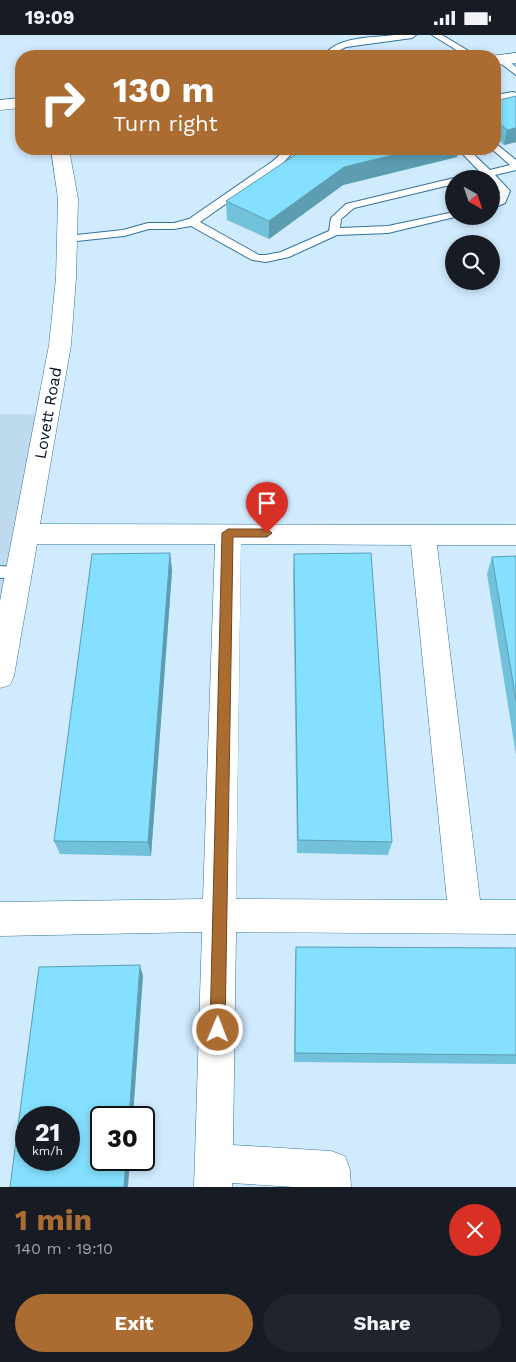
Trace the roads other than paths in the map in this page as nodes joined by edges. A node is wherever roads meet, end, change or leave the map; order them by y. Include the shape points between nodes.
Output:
1 (412, 35) edge
2 (436, 35) edge
3 (334, 50) edge
4 (462, 50) edge
5 (504, 59) edge
6 (516, 72) edge
7 (513, 95) edge
8 (501, 98) edge
9 (15, 104) edge
10 (0, 105) edge
11 (501, 152) edge
12 (61, 155) edge
13 (285, 155) edge
14 (470, 155) edge
15 (516, 166) edge
16 (486, 170) edge
17 (500, 170) edge
18 (445, 183) edge
19 (500, 185) edge
20 (500, 202) edge
21 (445, 217) edge
22 (193, 222) junction
23 (334, 231) junction
24 (67, 239) junction
25 (26, 533) junction
26 (228, 533) junction
27 (423, 534) junction
28 (516, 535) edge
29 (10, 572) edge
30 (0, 676) edge
31 (220, 915) junction
32 (465, 917) junction
33 (516, 917) edge
34 (0, 919) edge
35 (214, 1175) edge
36 (332, 1187) edge

1 - 3 lane via 344,45
2 - 4 lane
5 - 6 lane
7 - 8 lane
9 - 10 street
11 - 15 lane
12 - 24 street, Lovett Road via 68,199
13 - 22 lane via 225,202
14 - 16 lane
15 - 17 lane
18 - 23 lane via 350,206 336,218
19 - 20 lane via 505,191
21 - 23 lane via 364,233
22 - 23 lane via 256,259 267,260
22 - 24 lane
24 - 25 street, Lovett Road via 60,345
25 - 26 street
25 - 29 street, Lovett Road
26 - 27 street
26 - 31 street
27 - 28 street
27 - 32 street
29 - 30 street, Lovett Road
31 - 32 street
31 - 34 street
31 - 35 street
32 - 33 street
35 - 36 street via 331,1170

